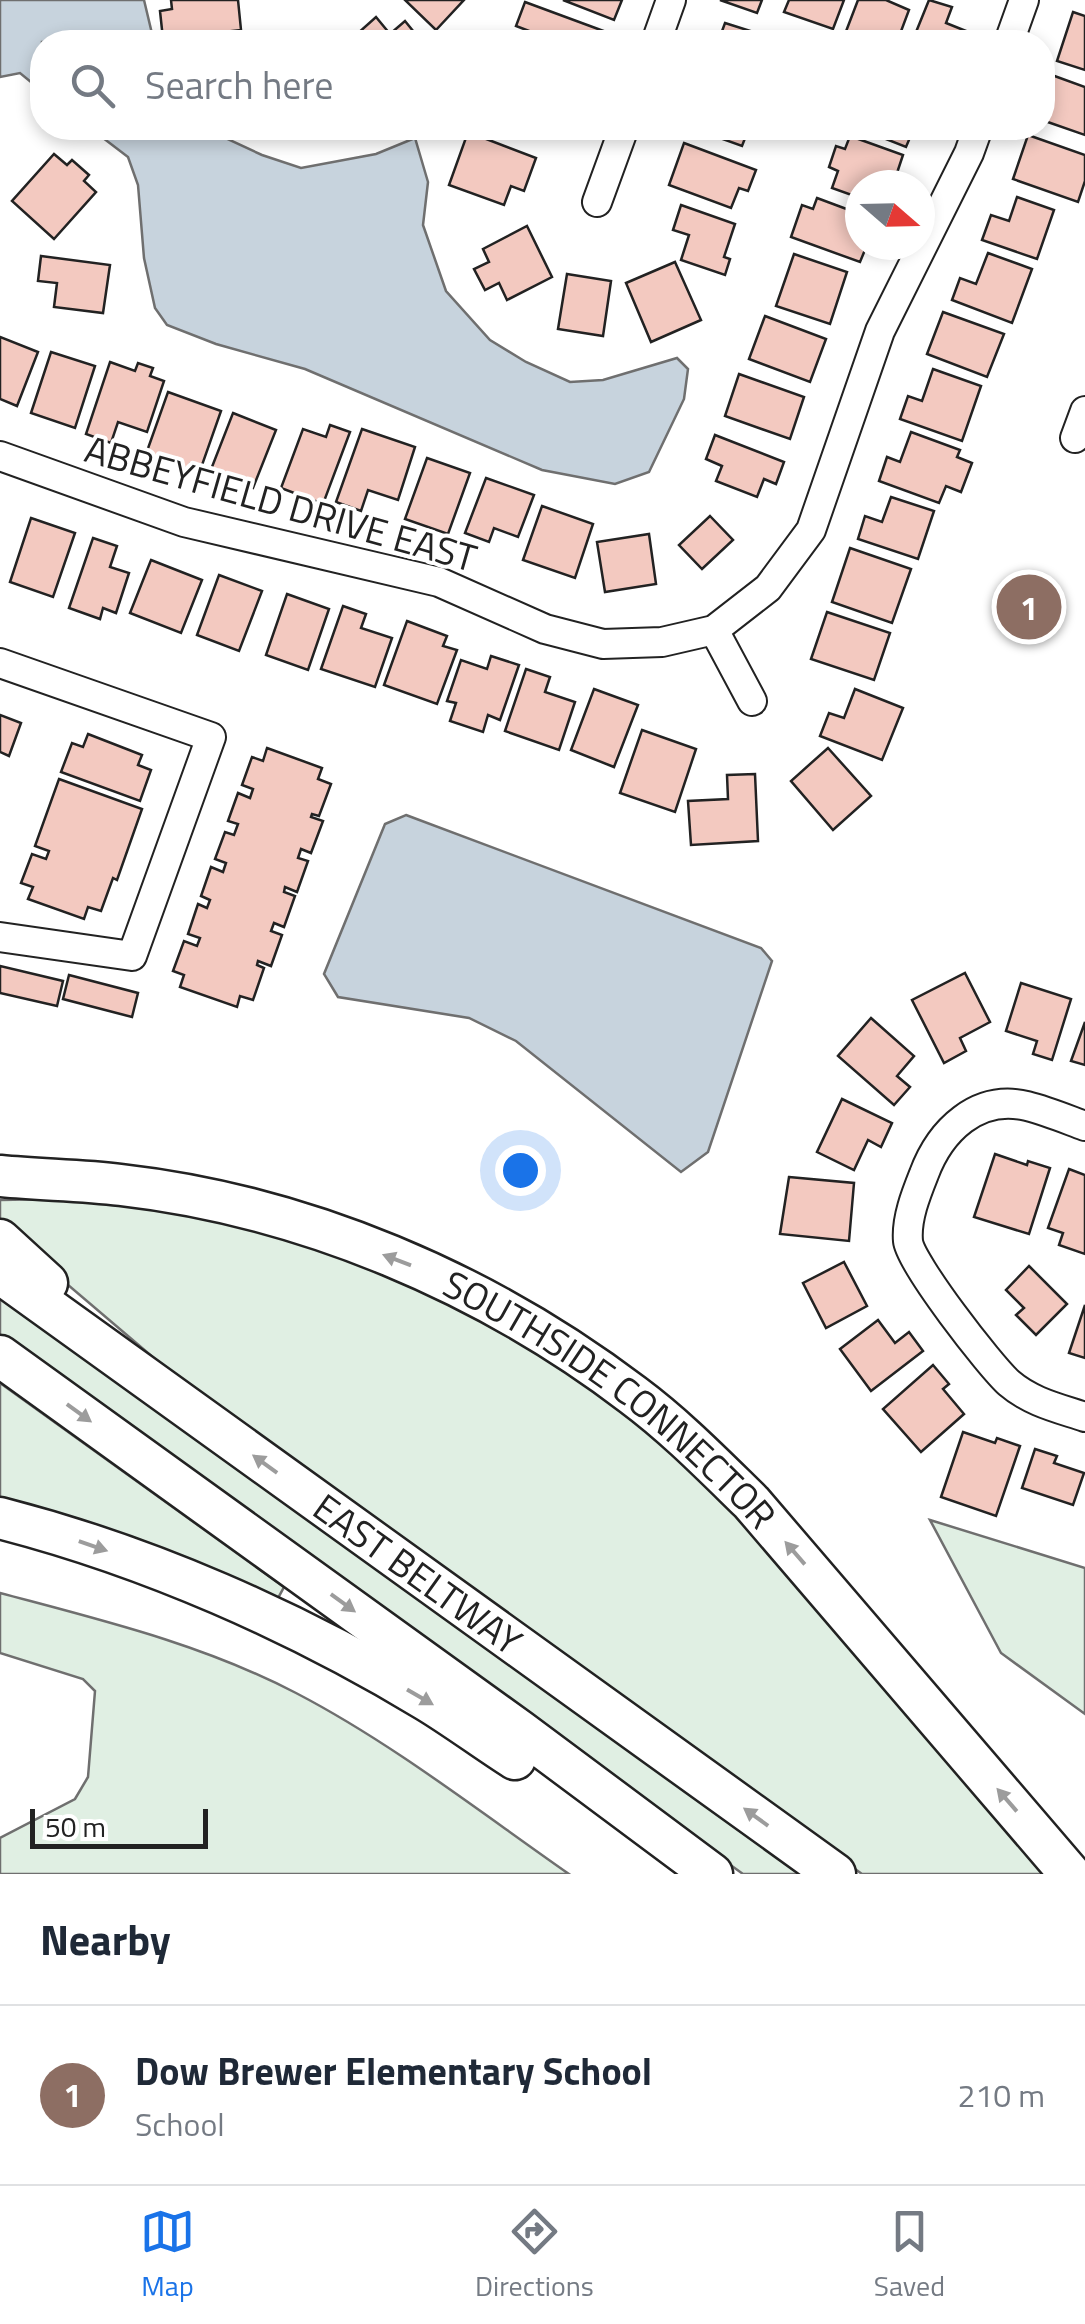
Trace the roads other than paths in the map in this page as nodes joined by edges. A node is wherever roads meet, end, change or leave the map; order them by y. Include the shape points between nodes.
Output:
1 (672, 0) edge
2 (1024, 0) edge
3 (661, 30) edge
4 (1013, 30) edge
5 (620, 140) edge
6 (973, 140) edge
7 (597, 202) dead end
8 (1085, 410) edge
9 (1075, 438) dead end
10 (0, 456) edge
11 (714, 630) junction
12 (0, 662) edge
13 (752, 701) dead end
14 (0, 938) edge
15 (1085, 1126) edge
16 (0, 1176) edge
17 (0, 1240) edge
18 (0, 1273) edge
19 (0, 1356) edge
20 (159, 1388) junction
21 (1085, 1417) edge
22 (0, 1518) edge
23 (694, 1874) edge
24 (712, 1874) edge
25 (835, 1874) edge
26 (1070, 1874) edge

1 - 3 street
2 - 4 street
5 - 7 street
6 - 11 street via 880,331 810,530 768,588
8 - 9 street
10 - 11 street, ABBEYFIELD DRIVE EAST via 184,522 439,582 546,630 603,644 662,642
11 - 13 street
12 - 14 street via 211,738 132,956
15 - 21 street via 1024,1105 988,1106 962,1117 934,1148 913,1203 908,1242 922,1273 1007,1381 1035,1401
26 -> 16 highway, SOUTHSIDE CONNECTOR via 751,1502 634,1396 542,1332 484,1298 310,1226 137,1187
17 - 20 highway
18 - 20 highway, EAST BELTWAY
19 -> 24 highway, EAST BELTWAY
25 -> 20 highway, EAST BELTWAY
22 -> 23 highway via 94,1546 326,1644 426,1700

